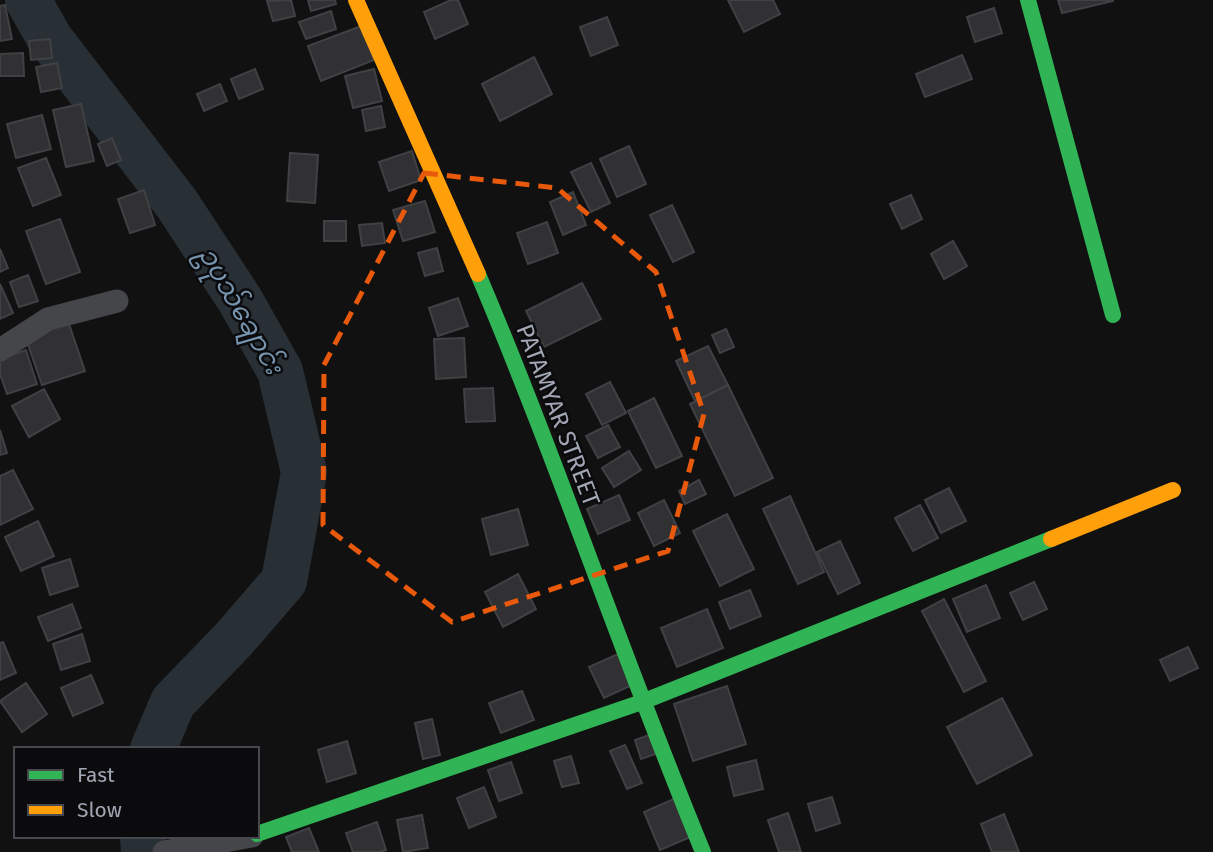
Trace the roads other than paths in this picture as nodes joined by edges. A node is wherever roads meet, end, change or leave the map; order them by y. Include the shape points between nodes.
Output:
1 (356, 0) edge
2 (1028, 0) edge
3 (117, 301) dead end
4 (1113, 316) dead end
5 (0, 350) edge
6 (1173, 490) dead end
7 (642, 702) junction
8 (259, 833) edge
9 (241, 838) edge
10 (170, 851) edge
11 (703, 852) edge

1 - 7 street, PATAMYAR STREET via 442,186 532,404
2 - 4 street
3 - 5 street via 48,319
6 - 7 street
7 - 8 street
7 - 11 street, PATAMYAR STREET
9 - 10 street

